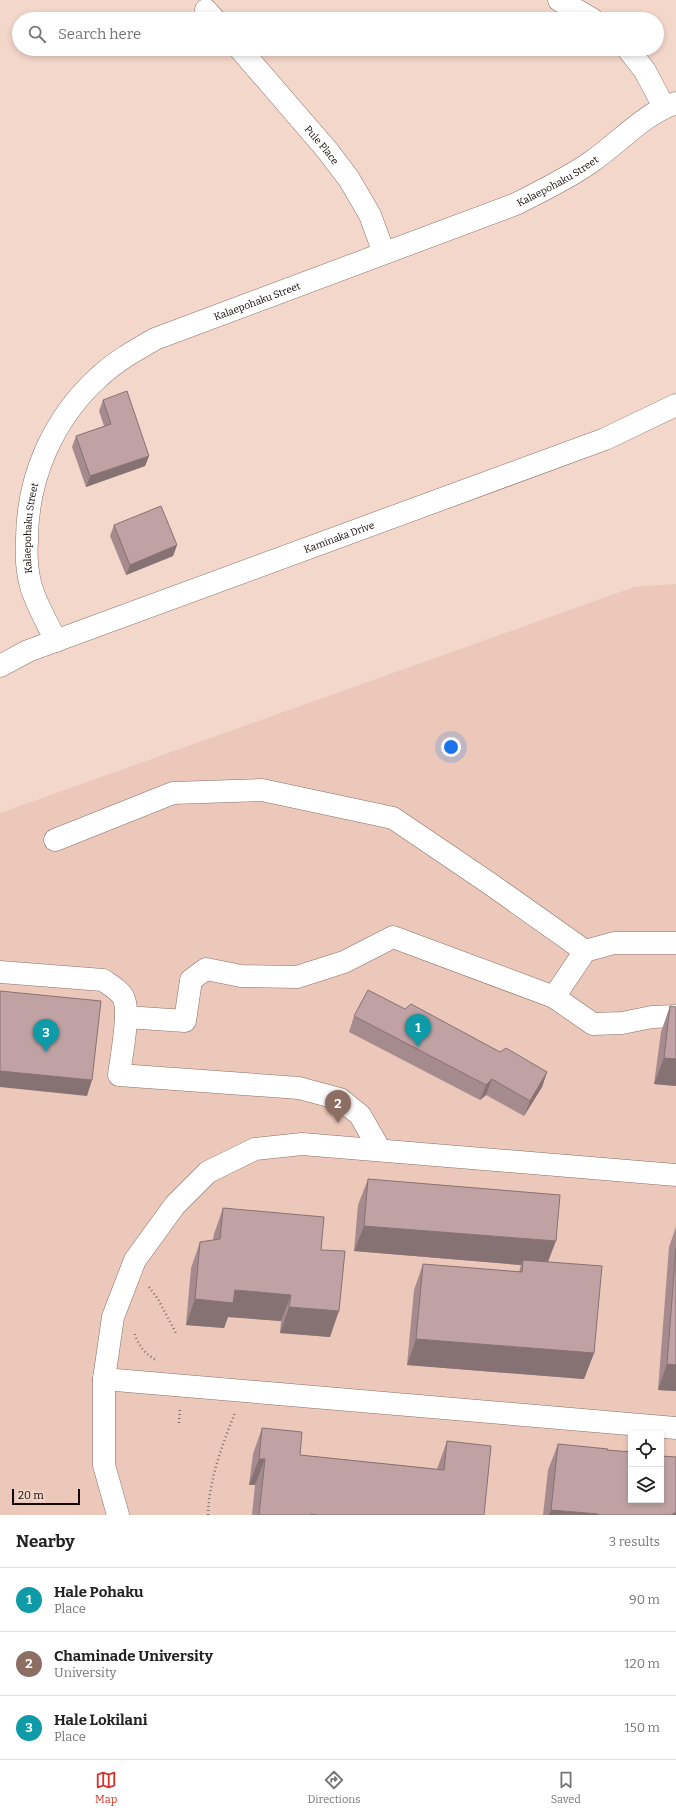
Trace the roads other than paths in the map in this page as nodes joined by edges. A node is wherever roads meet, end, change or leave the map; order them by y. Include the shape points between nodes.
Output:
1 (559, 0) edge
2 (580, 12) edge
3 (246, 56) edge
4 (633, 56) edge
5 (670, 105) edge
6 (384, 253) junction
7 (676, 404) edge
8 (56, 641) junction
9 (0, 666) edge
10 (55, 840) dead end
11 (676, 943) edge
12 (585, 951) junction
13 (0, 972) edge
14 (554, 996) junction
15 (676, 1016) edge
16 (126, 1017) junction
17 (380, 1150) junction
18 (676, 1175) edge
19 (104, 1379) junction
20 (676, 1428) edge
21 (118, 1515) edge

1 - 2 street
3 - 6 street, Pule Place via 349,178 370,215
4 - 5 street
5 - 6 street, Kalaepohaku Street via 630,131 591,162 516,204
6 - 8 street, Kalaepohaku Street via 155,339 105,372 77,400 58,427 43,456 32,487 27,520 26,553 31,586
7 - 8 street, Kaminaka Drive via 605,439
8 - 9 street, Kaminaka Drive via 28,651
10 - 12 street via 173,793 262,790 393,818
11 - 12 street via 614,943
12 - 14 street
13 - 16 street via 103,980 124,999
14 - 15 street via 593,1024
14 - 16 street via 393,937 344,962 298,976 241,976 206,969 191,980 185,1022
16 - 17 street via 119,1075 299,1088 340,1099 360,1115
17 - 18 street
17 - 19 street via 302,1144 254,1149 208,1172 175,1205 135,1260 113,1317
19 - 20 street
19 - 21 street via 104,1465

